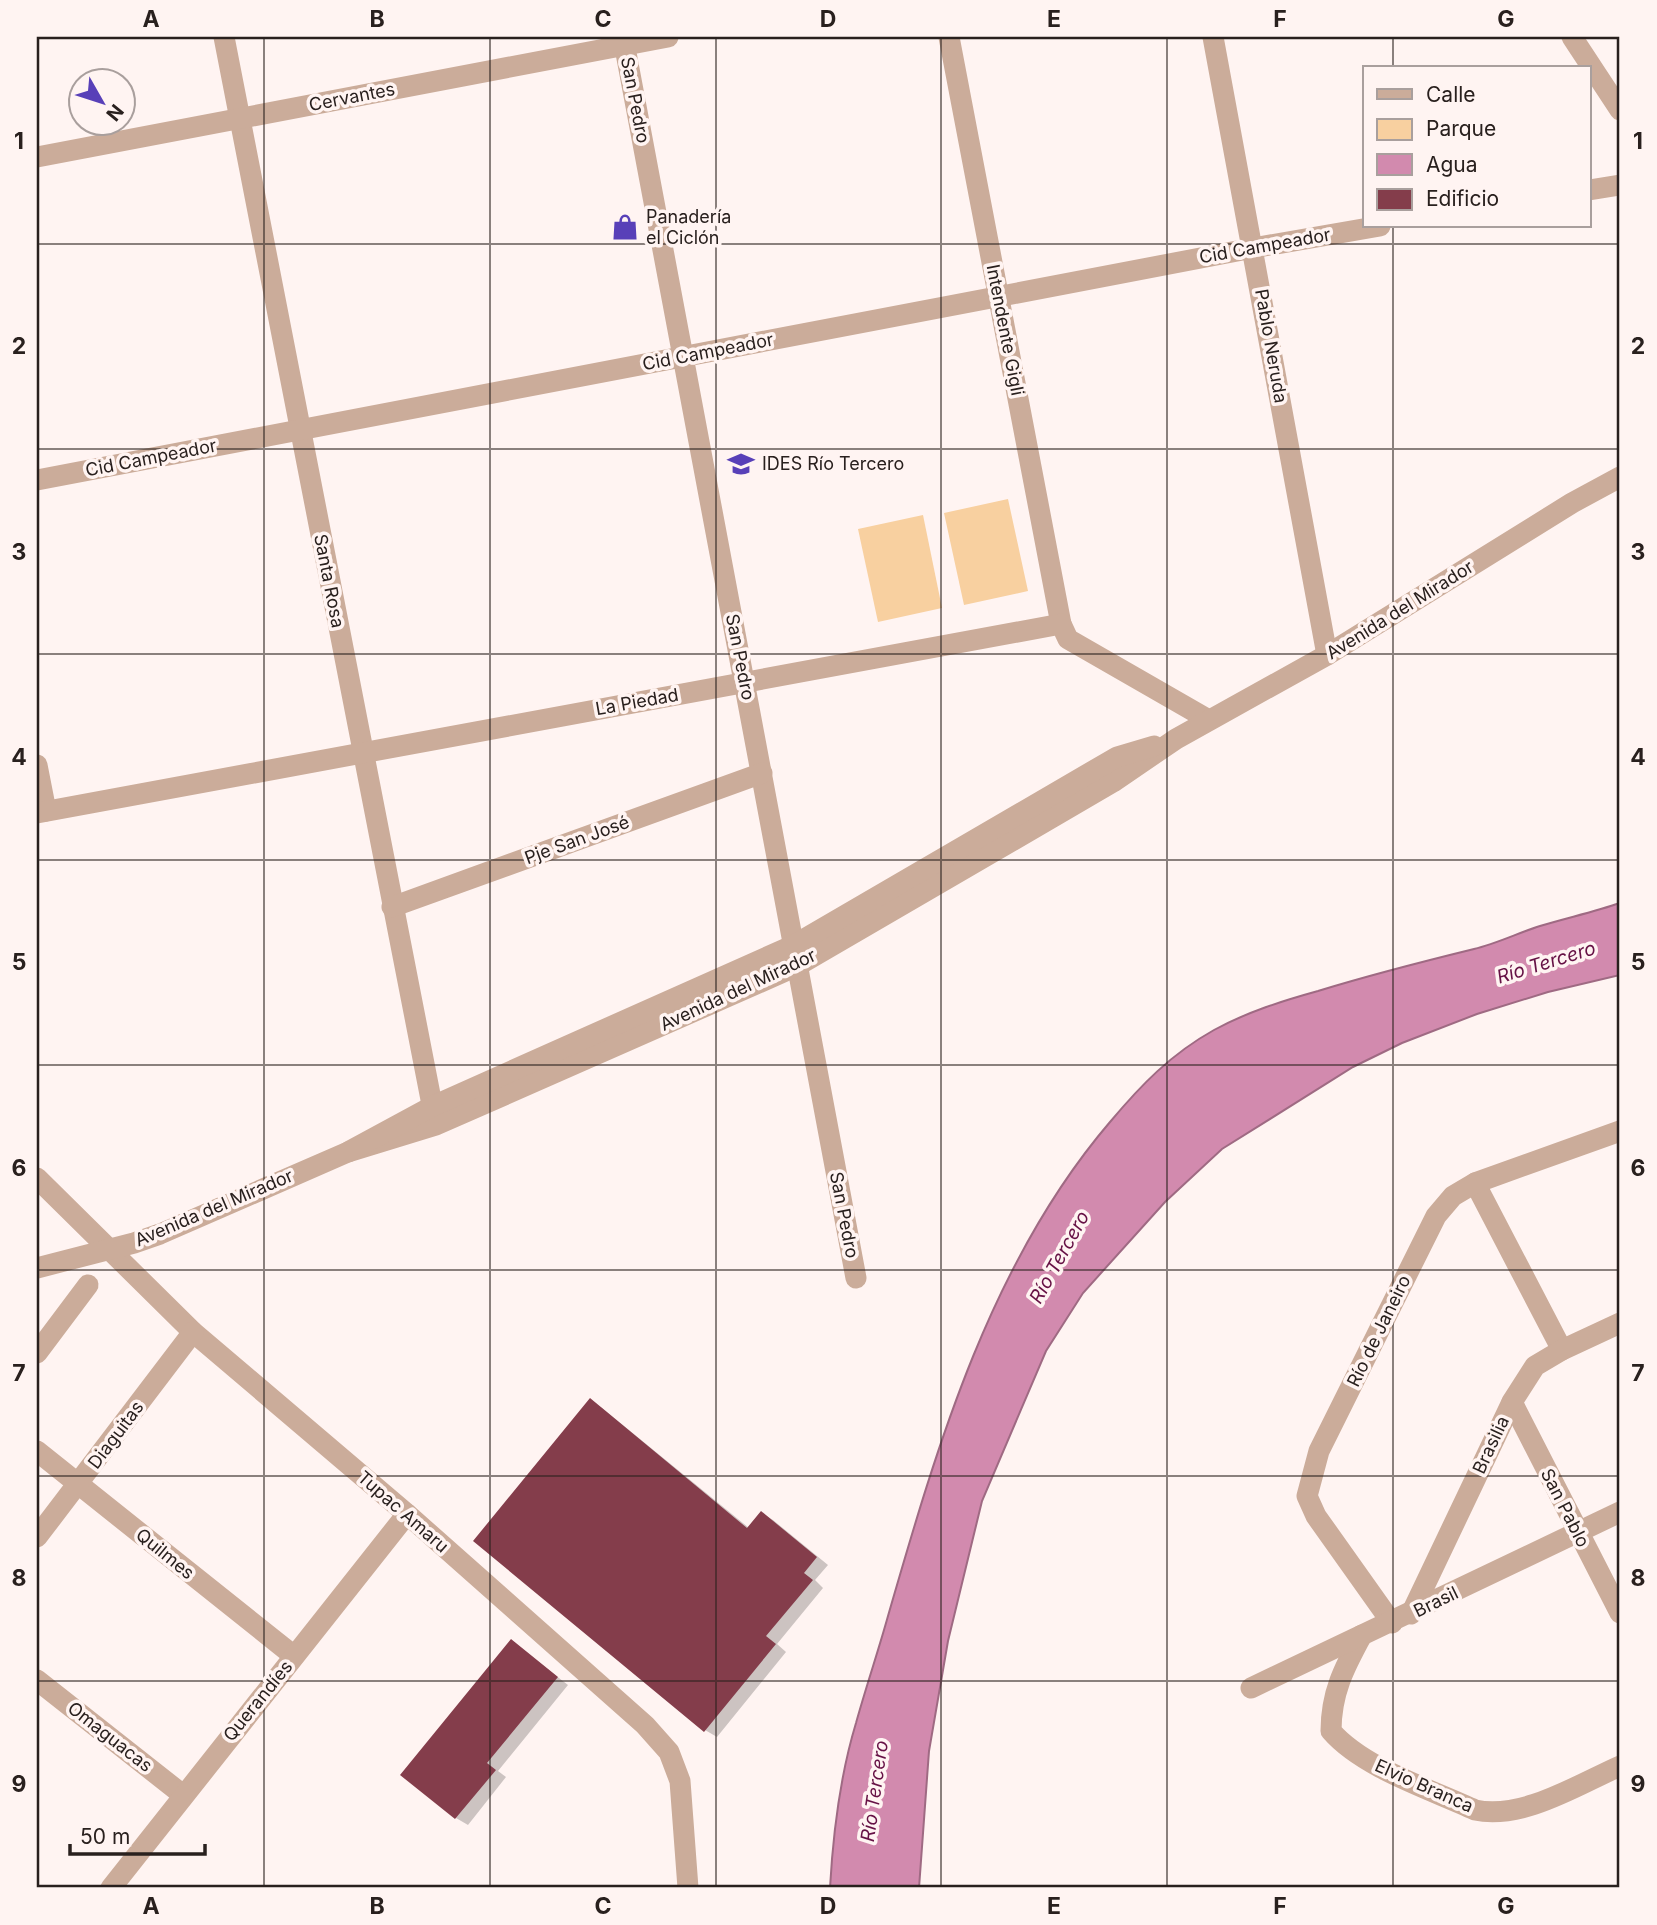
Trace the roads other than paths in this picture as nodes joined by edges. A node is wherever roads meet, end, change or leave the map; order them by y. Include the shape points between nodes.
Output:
1 (224, 37) edge
2 (668, 37) edge
3 (949, 37) edge
4 (1213, 37) edge
5 (1572, 37) edge
6 (624, 41) edge
7 (1620, 110) edge
8 (239, 118) junction
9 (37, 157) edge
10 (1620, 185) edge
11 (1590, 190) edge
12 (1368, 228) edge
13 (1252, 247) junction
14 (998, 296) junction
15 (683, 356) junction
16 (300, 430) junction
17 (1620, 477) edge
18 (37, 480) edge
19 (1061, 624) junction
20 (1327, 655) junction
21 (744, 682) junction
22 (1209, 720) junction
23 (362, 753) junction
24 (37, 765) edge
25 (762, 773) junction
26 (41, 812) edge
27 (392, 907) junction
28 (795, 956) junction
29 (435, 1115) junction
30 (1620, 1131) edge
31 (37, 1178) edge
32 (1475, 1184) junction
33 (111, 1249) junction
34 (37, 1268) edge
35 (856, 1278) dead end
36 (88, 1285) dead end
37 (1620, 1323) edge
38 (193, 1332) junction
39 (1562, 1350) junction
40 (37, 1353) edge
41 (1512, 1402) junction
42 (37, 1451) edge
43 (79, 1485) junction
44 (1620, 1513) edge
45 (407, 1514) junction
46 (1578, 1533) junction
47 (37, 1537) edge
48 (1620, 1613) edge
49 (1402, 1618) junction
50 (1362, 1635) junction
51 (294, 1656) junction
52 (37, 1680) edge
53 (1251, 1688) dead end
54 (1620, 1766) edge
55 (183, 1795) junction
56 (111, 1888) edge
57 (688, 1888) edge

1 - 8 street, Santa Rosa
2 - 6 street, Cervantes
3 - 14 street, Intendente Gigli
4 - 13 street, Pablo Neruda
5 - 7 street
6 - 8 street, Cervantes
6 - 15 street, San Pedro
8 - 9 street, Cervantes
8 - 16 street, Santa Rosa
10 - 11 street
12 - 13 street, Cid Campeador
13 - 14 street, Cid Campeador
13 - 20 street, Pablo Neruda
14 - 15 street, Cid Campeador
14 - 19 street, Intendente Gigli
15 - 16 street, Cid Campeador
15 - 21 street, San Pedro
16 - 18 street, Cid Campeador
16 - 23 street, Santa Rosa
17 - 20 street, Avenida del Mirador
19 - 21 street, La Piedad
19 - 22 street via 1069,639
20 - 22 street, Avenida del Mirador
21 - 23 street, La Piedad
21 - 25 street, San Pedro
22 - 28 street, Avenida del Mirador via 1176,739 1117,757
23 - 26 street, La Piedad
23 - 27 street, Santa Rosa
24 - 26 street
25 - 27 street, Pje San José
25 - 28 street, San Pedro
27 - 29 street, Santa Rosa
28 - 29 street, Avenida del Mirador
28 - 35 street, San Pedro
29 - 33 street, Avenida del Mirador via 160,1234
30 - 32 street, Río de Janeiro
31 - 33 street, Tupac Amaru
32 - 39 street
32 - 49 street, Río de Janeiro via 1453,1196 1436,1216 1319,1451 1307,1496 1316,1516
33 - 34 street, Avenida del Mirador
33 - 38 street, Tupac Amaru
36 - 40 street
37 - 39 street, Brasilia
38 - 43 street, Diaguitas
38 - 45 street, Tupac Amaru
39 - 41 street, Brasilia via 1535,1366
41 - 46 street, San Pablo
41 - 49 street, Brasilia
42 - 43 street, Quilmes
43 - 47 street, Diaguitas
43 - 51 street, Quilmes
44 - 46 street, Brasil
45 - 51 street, Querandíes
45 - 57 street, Tupac Amaru via 645,1724 669,1752 680,1782
46 - 48 street, San Pablo
46 - 49 street, Brasil
49 - 50 street, Brasil
50 - 53 street, Brasil
50 - 54 street, Elvio Branca via 1342,1673 1331,1709 1331,1731 1344,1746 1368,1760 1475,1810 1491,1813 1522,1810
51 - 55 street, Querandíes
52 - 55 street, Omaguacas
55 - 56 street, Querandíes

